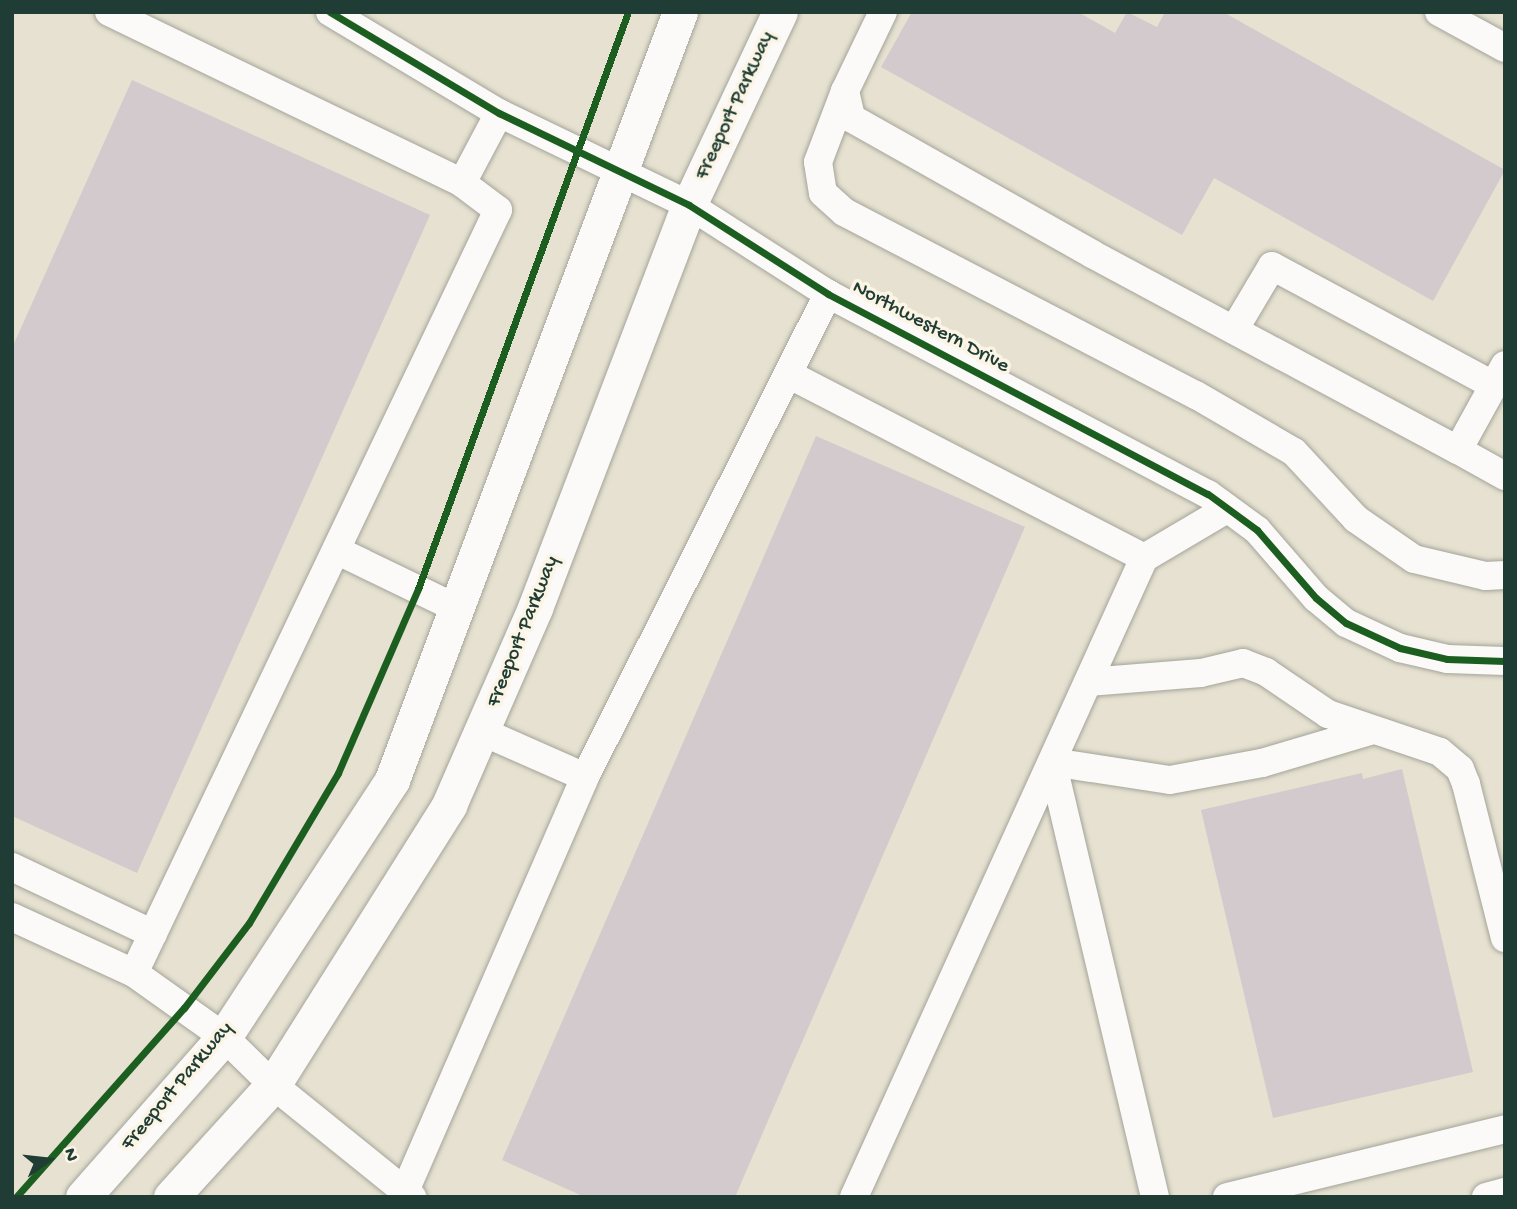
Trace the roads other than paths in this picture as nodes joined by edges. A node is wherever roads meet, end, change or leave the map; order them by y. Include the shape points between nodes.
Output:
1 (109, 12) edge
2 (330, 12) edge
3 (680, 12) edge
4 (780, 12) edge
5 (883, 12) edge
6 (1439, 12) edge
7 (1505, 48) edge
8 (845, 91) junction
9 (499, 113) junction
10 (617, 171) junction
11 (462, 183) junction
12 (689, 205) junction
13 (828, 295) junction
14 (1234, 330) junction
15 (788, 374) junction
16 (1499, 375) edge
17 (1458, 450) junction
18 (1505, 476) edge
19 (1227, 509) junction
20 (336, 550) junction
21 (1144, 558) junction
22 (1505, 575) edge
23 (458, 609) junction
24 (1503, 668) edge
25 (1088, 682) junction
26 (1370, 731) junction
27 (483, 732) junction
28 (1052, 762) junction
29 (586, 777) junction
30 (12, 867) edge
31 (12, 917) edge
32 (153, 934) junction
33 (1505, 938) edge
34 (134, 973) junction
35 (224, 1037) junction
36 (273, 1085) junction
37 (1505, 1129) edge
38 (1505, 1192) edge
39 (408, 1194) edge
40 (83, 1197) edge
41 (171, 1197) edge
42 (855, 1197) edge
43 (1155, 1197) edge
44 (1227, 1197) edge
45 (1486, 1197) edge

1 - 11 street
2 - 9 street, Northwestern Drive
3 - 10 main road, Freeport Parkway
4 - 12 main road, Freeport Parkway
5 - 8 street
6 - 7 street
8 - 14 street via 851,118
8 - 22 street via 818,162 823,193 844,212 1196,395 1294,452 1356,519 1414,559
9 - 10 street, Northwestern Drive
9 - 11 street
10 - 12 street, Northwestern Drive
10 - 23 main road, Freeport Parkway
11 - 20 street via 498,209
12 - 13 street, Northwestern Drive
12 - 27 main road, Freeport Parkway
13 - 15 street
13 - 19 street, Northwestern Drive via 1208,494
14 - 16 street via 1272,266
14 - 17 street
15 - 21 street
15 - 29 street
16 - 17 street
17 - 18 street
19 - 21 street
19 - 24 street, Northwestern Drive via 1257,530 1317,598 1346,623 1400,648
20 - 23 street
20 - 32 street
21 - 25 street
23 - 35 main road, Freeport Parkway via 392,780
25 - 26 street via 1201,673 1243,663 1266,672 1328,714
25 - 28 street
26 - 28 street via 1262,764 1170,780
26 - 33 street via 1440,752 1460,769
27 - 29 street
27 - 36 main road, Freeport Parkway via 449,805
28 - 42 street
28 - 43 street
29 - 39 street
30 - 32 street
31 - 34 street
32 - 34 street
34 - 35 street
35 - 36 street
35 - 40 main road, Freeport Parkway
36 - 39 street
36 - 41 main road, Freeport Parkway
37 - 44 street
38 - 45 street

